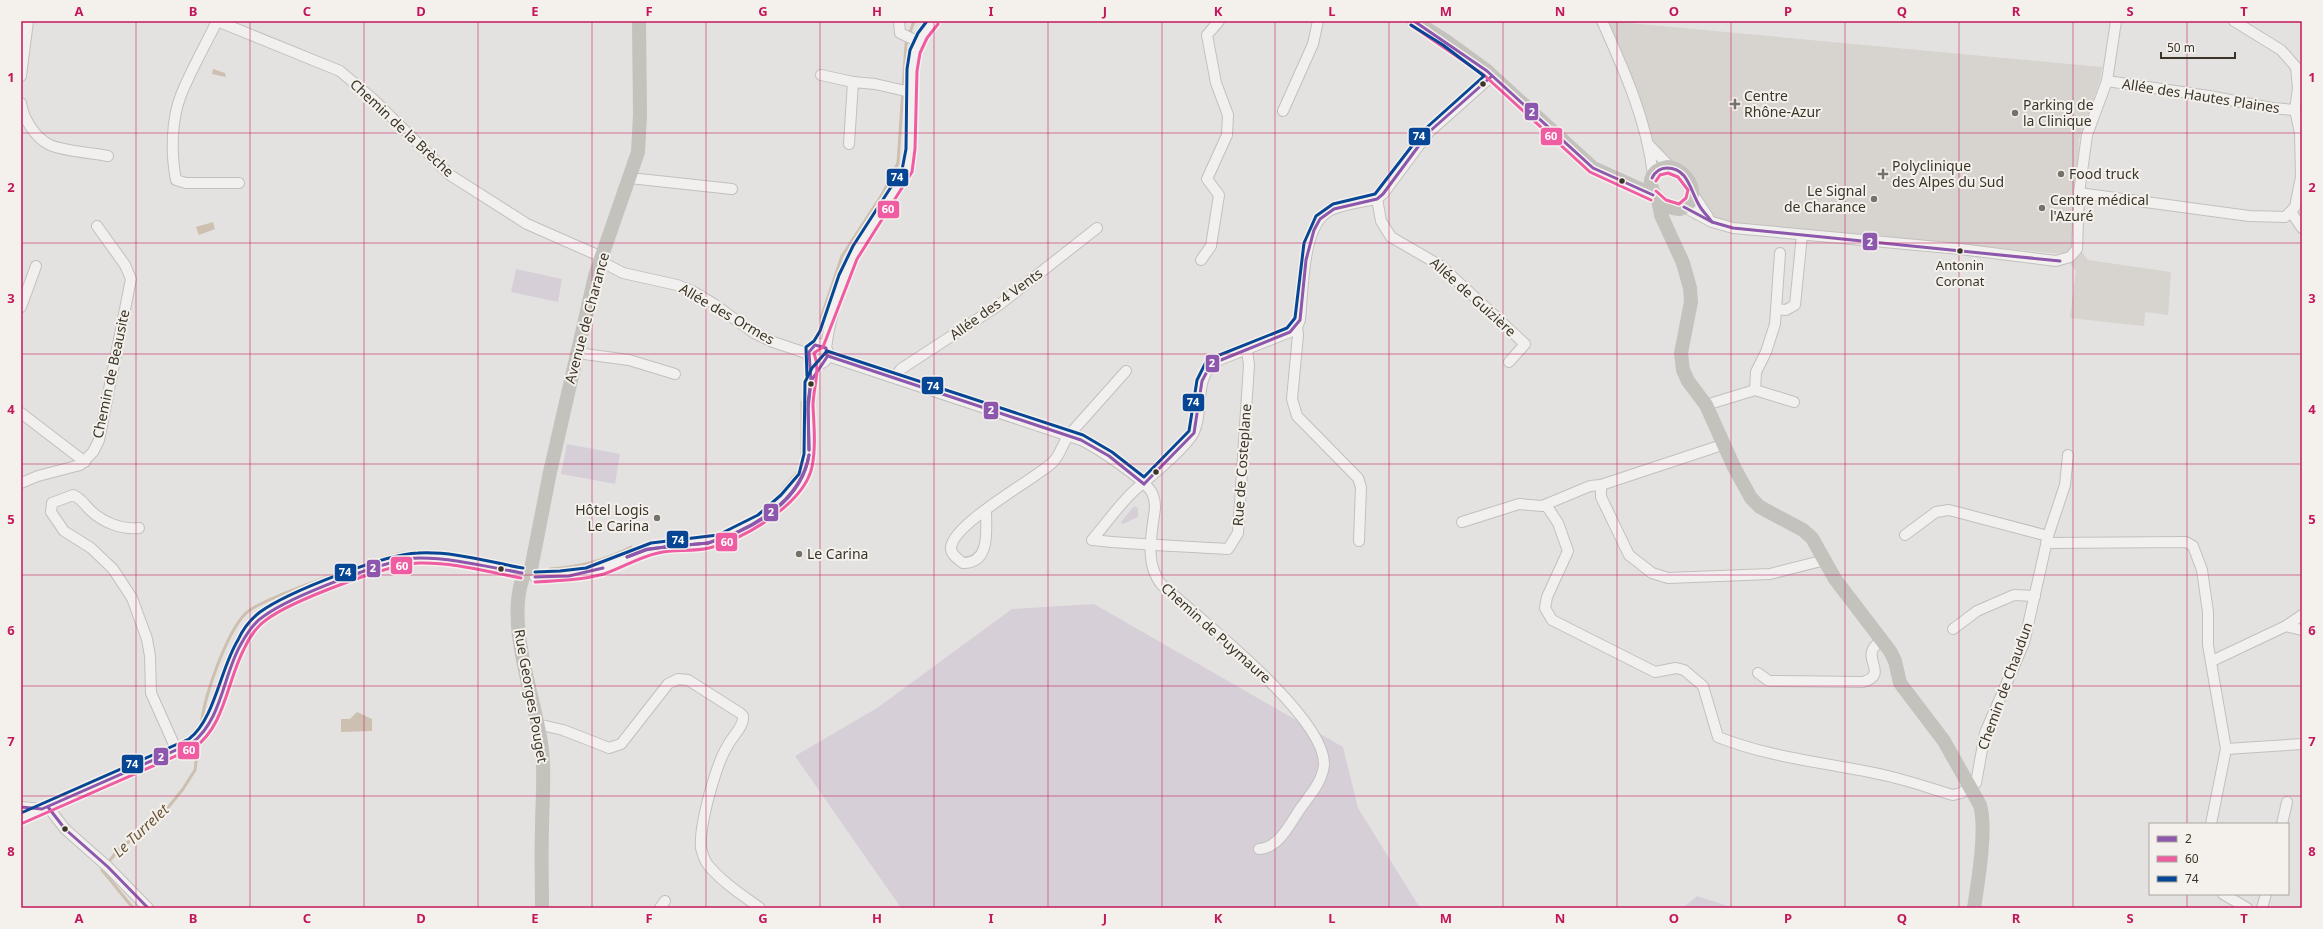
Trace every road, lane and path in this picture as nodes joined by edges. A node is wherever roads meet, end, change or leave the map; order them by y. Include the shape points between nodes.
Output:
1 (28, 21) edge
2 (217, 21) edge
3 (639, 21) edge
4 (899, 21) edge
5 (934, 21) edge
6 (1219, 21) edge
7 (1318, 21) edge
8 (1414, 21) edge
9 (1602, 21) edge
10 (2116, 21) edge
11 (2234, 21) edge
12 (917, 40) junction
13 (820, 75) dead end
14 (21, 76) edge
15 (1492, 76) junction
16 (2107, 81) junction
17 (853, 82) junction
18 (904, 91) junction
19 (21, 103) edge
20 (2295, 110) junction
21 (1283, 111) dead end
22 (849, 144) dead end
23 (1648, 144) junction
24 (108, 156) dead end
25 (1671, 168) junction
26 (1652, 177) junction
27 (630, 178) junction
28 (1622, 181) junction
29 (240, 183) dead end
30 (732, 189) dead end
31 (2079, 193) junction
32 (1693, 194) junction
33 (1656, 198) junction
34 (1377, 199) junction
35 (1681, 208) junction
36 (2291, 212) junction
37 (1712, 222) junction
38 (97, 226) dead end
39 (1097, 228) dead end
40 (2302, 228) edge
41 (1668, 231) junction
42 (1802, 235) junction
43 (1780, 253) dead end
44 (601, 259) junction
45 (1201, 260) dead end
46 (36, 266) dead end
47 (21, 307) edge
48 (1776, 309) junction
49 (1297, 327) junction
50 (824, 350) junction
51 (1247, 350) junction
52 (577, 353) junction
53 (814, 359) junction
54 (1509, 362) dead end
55 (1126, 371) dead end
56 (675, 374) dead end
57 (895, 377) junction
58 (1755, 390) junction
59 (1794, 402) dead end
60 (1706, 405) junction
61 (21, 413) edge
62 (1069, 435) junction
63 (1725, 444) junction
64 (2068, 455) dead end
65 (85, 462) junction
66 (21, 483) edge
67 (1144, 484) junction
68 (1600, 485) junction
69 (1546, 505) junction
70 (986, 510) junction
71 (1462, 522) dead end
72 (139, 528) dead end
73 (1905, 535) dead end
74 (2047, 539) junction
75 (1359, 541) dead end
76 (1151, 546) junction
77 (1825, 560) junction
78 (528, 575) junction
79 (2035, 596) junction
80 (2302, 615) edge
81 (2286, 626) junction
82 (1953, 629) dead end
83 (2302, 630) edge
84 (1882, 640) junction
85 (2212, 661) junction
86 (1758, 673) dead end
87 (537, 724) junction
88 (2302, 744) edge
89 (176, 750) junction
90 (2226, 750) junction
91 (1971, 788) junction
92 (2287, 802) dead end
93 (21, 807) edge
94 (45, 808) junction
95 (21, 818) edge
96 (2211, 823) edge
97 (2282, 823) edge
98 (1258, 849) dead end
99 (2224, 895) edge
100 (2266, 895) edge
101 (2230, 904) edge
102 (148, 908) edge
103 (542, 908) edge
104 (760, 908) edge
105 (1974, 908) edge
106 (2247, 908) edge
107 (2262, 908) edge

1 - 14 street
2 - 29 street via 180,96 174,124 174,172 176,180 186,183
2 - 44 street, Chemin de la Brèche via 340,71 373,99 450,175 527,224
3 - 27 street, Avenue de Charance via 638,152
4 - 12 street via 902,34
5 - 12 street
6 - 45 street via 1207,35 1216,83 1228,115 1227,135 1207,179 1220,195 1211,246
7 - 21 street via 1313,44
8 - 15 street via 1451,44
9 - 23 street via 1629,84
10 - 16 street
11 - 20 street via 2281,50 2296,67 2298,88
12 - 18 street
13 - 17 street
15 - 28 street via 1580,158 1593,168
15 - 34 street via 1429,132
16 - 20 street, Allée des Hautes Plaines
16 - 31 street via 2087,135
17 - 18 street
17 - 22 street
18 - 50 street via 911,143 908,168 852,259 829,320
19 - 24 street via 22,112 32,128 50,145
20 - 36 street via 2300,133 2301,177 2295,207
23 - 25 street
23 - 26 street
25 - 26 street via 1663,168
25 - 32 street via 1686,177 1692,186
26 - 28 street
26 - 33 street
27 - 30 street
27 - 44 street, Avenue de Charance
28 - 33 street
31 - 36 street via 2249,216 2285,217
31 - 42 street via 2077,249 2070,257 2056,261
32 - 35 street via 1690,201
32 - 37 street
33 - 35 street
33 - 41 street
34 - 49 street via 1328,211 1313,228
34 - 54 street, Allée de Guizière via 1381,222 1391,237 1441,266 1525,344
35 - 37 street
35 - 41 street via 1672,217
36 - 40 street
37 - 42 street via 1733,228
38 - 65 street, Chemin de Beausite via 125,265 130,279 99,440
39 - 57 street, Allée des 4 Vents via 999,305 901,370
41 - 60 street via 1683,263 1690,288 1691,302 1682,340 1681,364 1688,381
42 - 48 street via 1794,306 1786,310
43 - 48 street
44 - 52 street, Avenue de Charance via 585,313
44 - 53 street, Allée des Ormes via 623,273 677,285 692,291 754,333
46 - 47 street
48 - 58 street via 1775,324 1756,372
49 - 51 street
49 - 75 street via 1292,399 1294,408 1297,416 1358,478 1361,487
50 - 53 street via 826,360
50 - 53 street via 812,347
50 - 57 street, Chemin de Puymaure
51 - 67 street via 1211,364 1202,381 1194,433
51 - 76 street, Rue de Costeplane via 1249,365 1238,533 1228,549
52 - 56 street via 629,360
52 - 78 street, Avenue de Charance
53 - 78 street via 808,398 807,466 789,495 769,514 750,526 708,543 656,548 602,568 559,576
55 - 62 street
57 - 62 street, Chemin de Puymaure
58 - 59 street
58 - 60 street
60 - 63 street
61 - 65 street
62 - 67 street, Chemin de Puymaure via 1096,447
62 - 70 street via 1061,446 1058,457
63 - 68 street
63 - 77 street via 1751,498 1770,514 1803,530 1812,538
64 - 74 street, Chemin de Chaudun via 2065,485
65 - 66 street
67 - 76 street, Chemin de Puymaure via 1152,492 1155,501
67 - 76 street via 1135,490 1092,540
68 - 69 street via 1590,486
68 - 77 street via 1601,497 1629,555 1652,573 1668,578 1770,574
69 - 71 street via 1519,504
69 - 91 street via 1566,538 1568,551 1547,597 1546,613 1552,620 1655,672 1676,668 1684,670 1703,686 1718,737 1738,745 1813,763 1888,776 1953,795
70 - 70 street via 954,538 951,548 954,556 963,563 971,563 980,557 985,549
72 - 89 street via 131,529 110,523 91,511 73,494 52,503 51,512 64,531 102,557 132,598 147,639 151,693
73 - 74 street via 1936,512 1948,510
74 - 79 street, Chemin de Chaudun
74 - 85 street via 2190,543 2202,570 2208,612 2208,645
76 - 98 street, Chemin de Puymaure via 1152,568 1161,584 1280,692 1306,722 1320,747 1324,764 1320,779 1281,837 1270,847
77 - 84 street via 1845,594
78 - 87 street, Rue Georges Pouget via 518,603 519,631
78 - 89 street via 453,560 416,558 383,567 284,603 262,618 240,644 222,683 206,731 196,740
79 - 82 street via 2014,595 1978,611
79 - 91 street, Chemin de Chaudun via 2024,643 1985,733 1978,776
80 - 81 street
81 - 83 street
81 - 85 street
84 - 86 street via 1871,655 1875,672 1873,677 1863,682 1769,682
84 - 91 street via 1895,661 1900,683 1944,741
85 - 90 street
87 - 103 street, Rue Georges Pouget via 544,779 541,840
87 - 104 street via 563,730 609,748 615,747 621,744 668,684 678,679 688,680 740,712 743,722 728,745 716,774 701,848 707,864 723,881
88 - 90 street
89 - 94 street
90 - 96 street
91 - 105 street via 1983,817 1979,878
92 - 97 street
93 - 94 street
94 - 95 street
94 - 102 street
99 - 101 street
100 - 107 street
101 - 106 street

